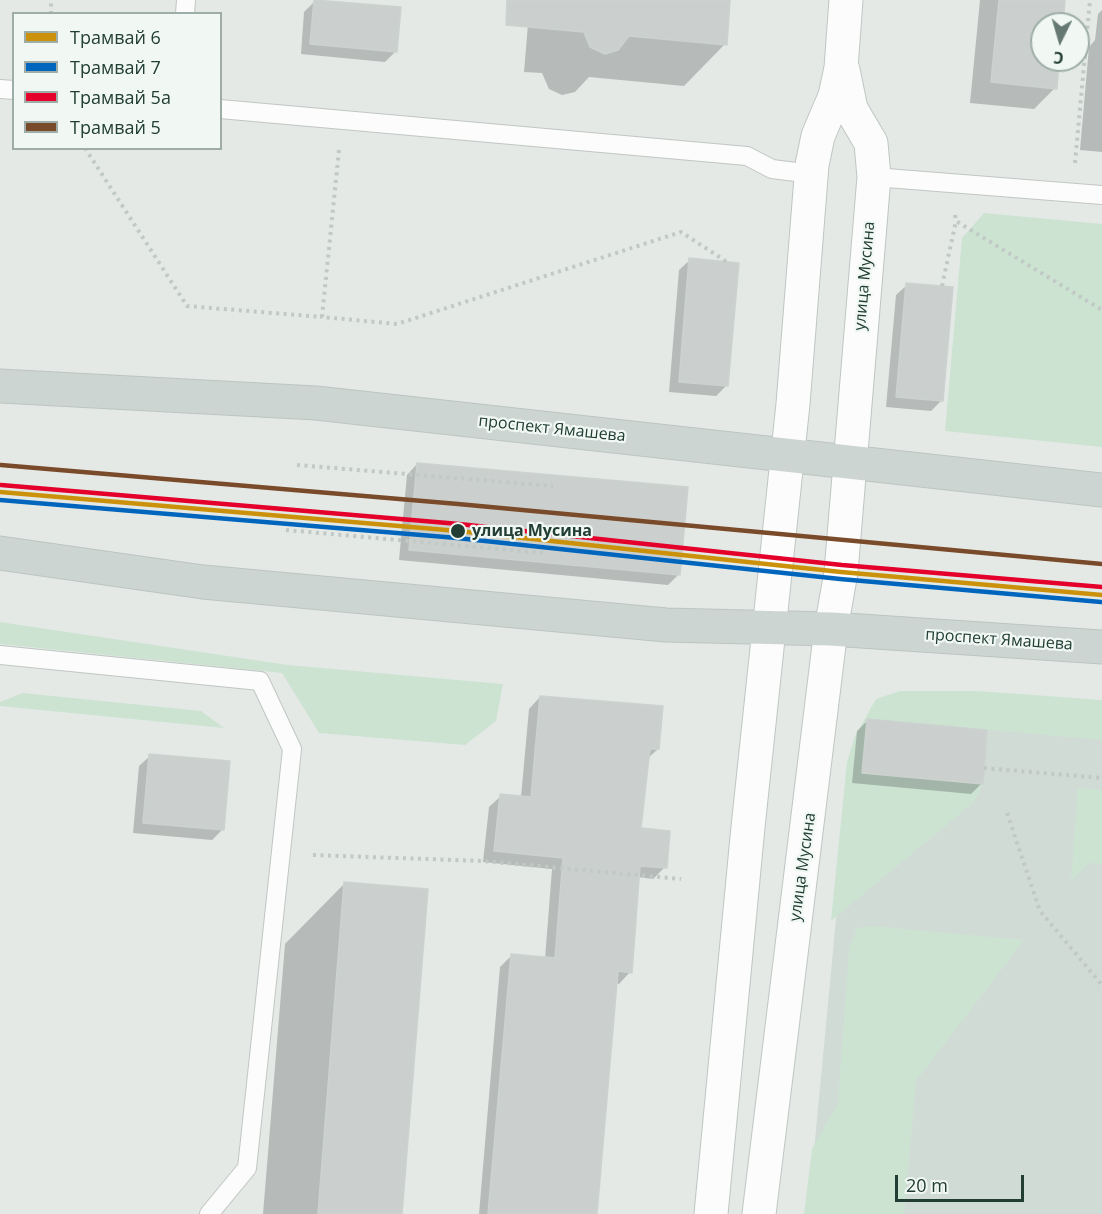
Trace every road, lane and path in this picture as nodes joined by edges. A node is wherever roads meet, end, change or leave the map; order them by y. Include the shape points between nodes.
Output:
1 (846, 0) edge
2 (1090, 0) edge
3 (843, 59) junction
4 (222, 109) edge
5 (342, 119) junction
6 (86, 150) edge
7 (812, 174) junction
8 (874, 177) junction
9 (954, 184) junction
10 (1072, 193) junction
11 (1102, 195) edge
12 (956, 221) junction
13 (727, 262) dead end
14 (942, 286) dead end
15 (1102, 310) edge
16 (322, 317) junction
17 (0, 386) edge
18 (788, 456) junction
19 (850, 463) junction
20 (297, 465) dead end
21 (553, 486) dead end
22 (1102, 490) edge
23 (286, 530) dead end
24 (0, 553) edge
25 (543, 553) dead end
26 (769, 627) junction
27 (831, 628) junction
28 (1102, 647) edge
29 (0, 656) edge
30 (984, 768) dead end
31 (1102, 778) edge
32 (1007, 813) dead end
33 (279, 854) junction
34 (681, 879) dead end
35 (1102, 985) edge
36 (208, 1214) edge
37 (711, 1214) edge
38 (759, 1214) edge

1 - 3 street, улица Мусина
2 - 10 path
3 - 7 street, улица Мусина via 835,96 819,136
3 - 8 street, улица Мусина via 848,98 871,143
4 - 5 lane
5 - 7 lane via 747,156 772,169
5 - 16 path
6 - 16 path via 188,306
7 - 18 street, улица Мусина
8 - 9 lane
8 - 19 street, улица Мусина
9 - 10 lane
9 - 12 path
10 - 11 lane
12 - 14 path
12 - 15 path
13 - 16 path via 681,232 397,324
17 - 18 main road, проспект Ямашева via 316,403
18 - 19 main road, проспект Ямашева
18 - 26 street, улица Мусина
19 - 22 main road, проспект Ямашева
19 - 27 street, улица Мусина via 841,572
20 - 21 path
23 - 25 path
24 - 26 main road, проспект Ямашева via 203,582 666,625
26 - 27 main road, проспект Ямашева
26 - 37 street, улица Мусина
27 - 28 main road, проспект Ямашева
27 - 38 street, улица Мусина
29 - 33 lane via 260,681 292,749
30 - 31 path
32 - 35 path via 1040,911
33 - 34 path via 482,861
33 - 36 lane via 247,1168

